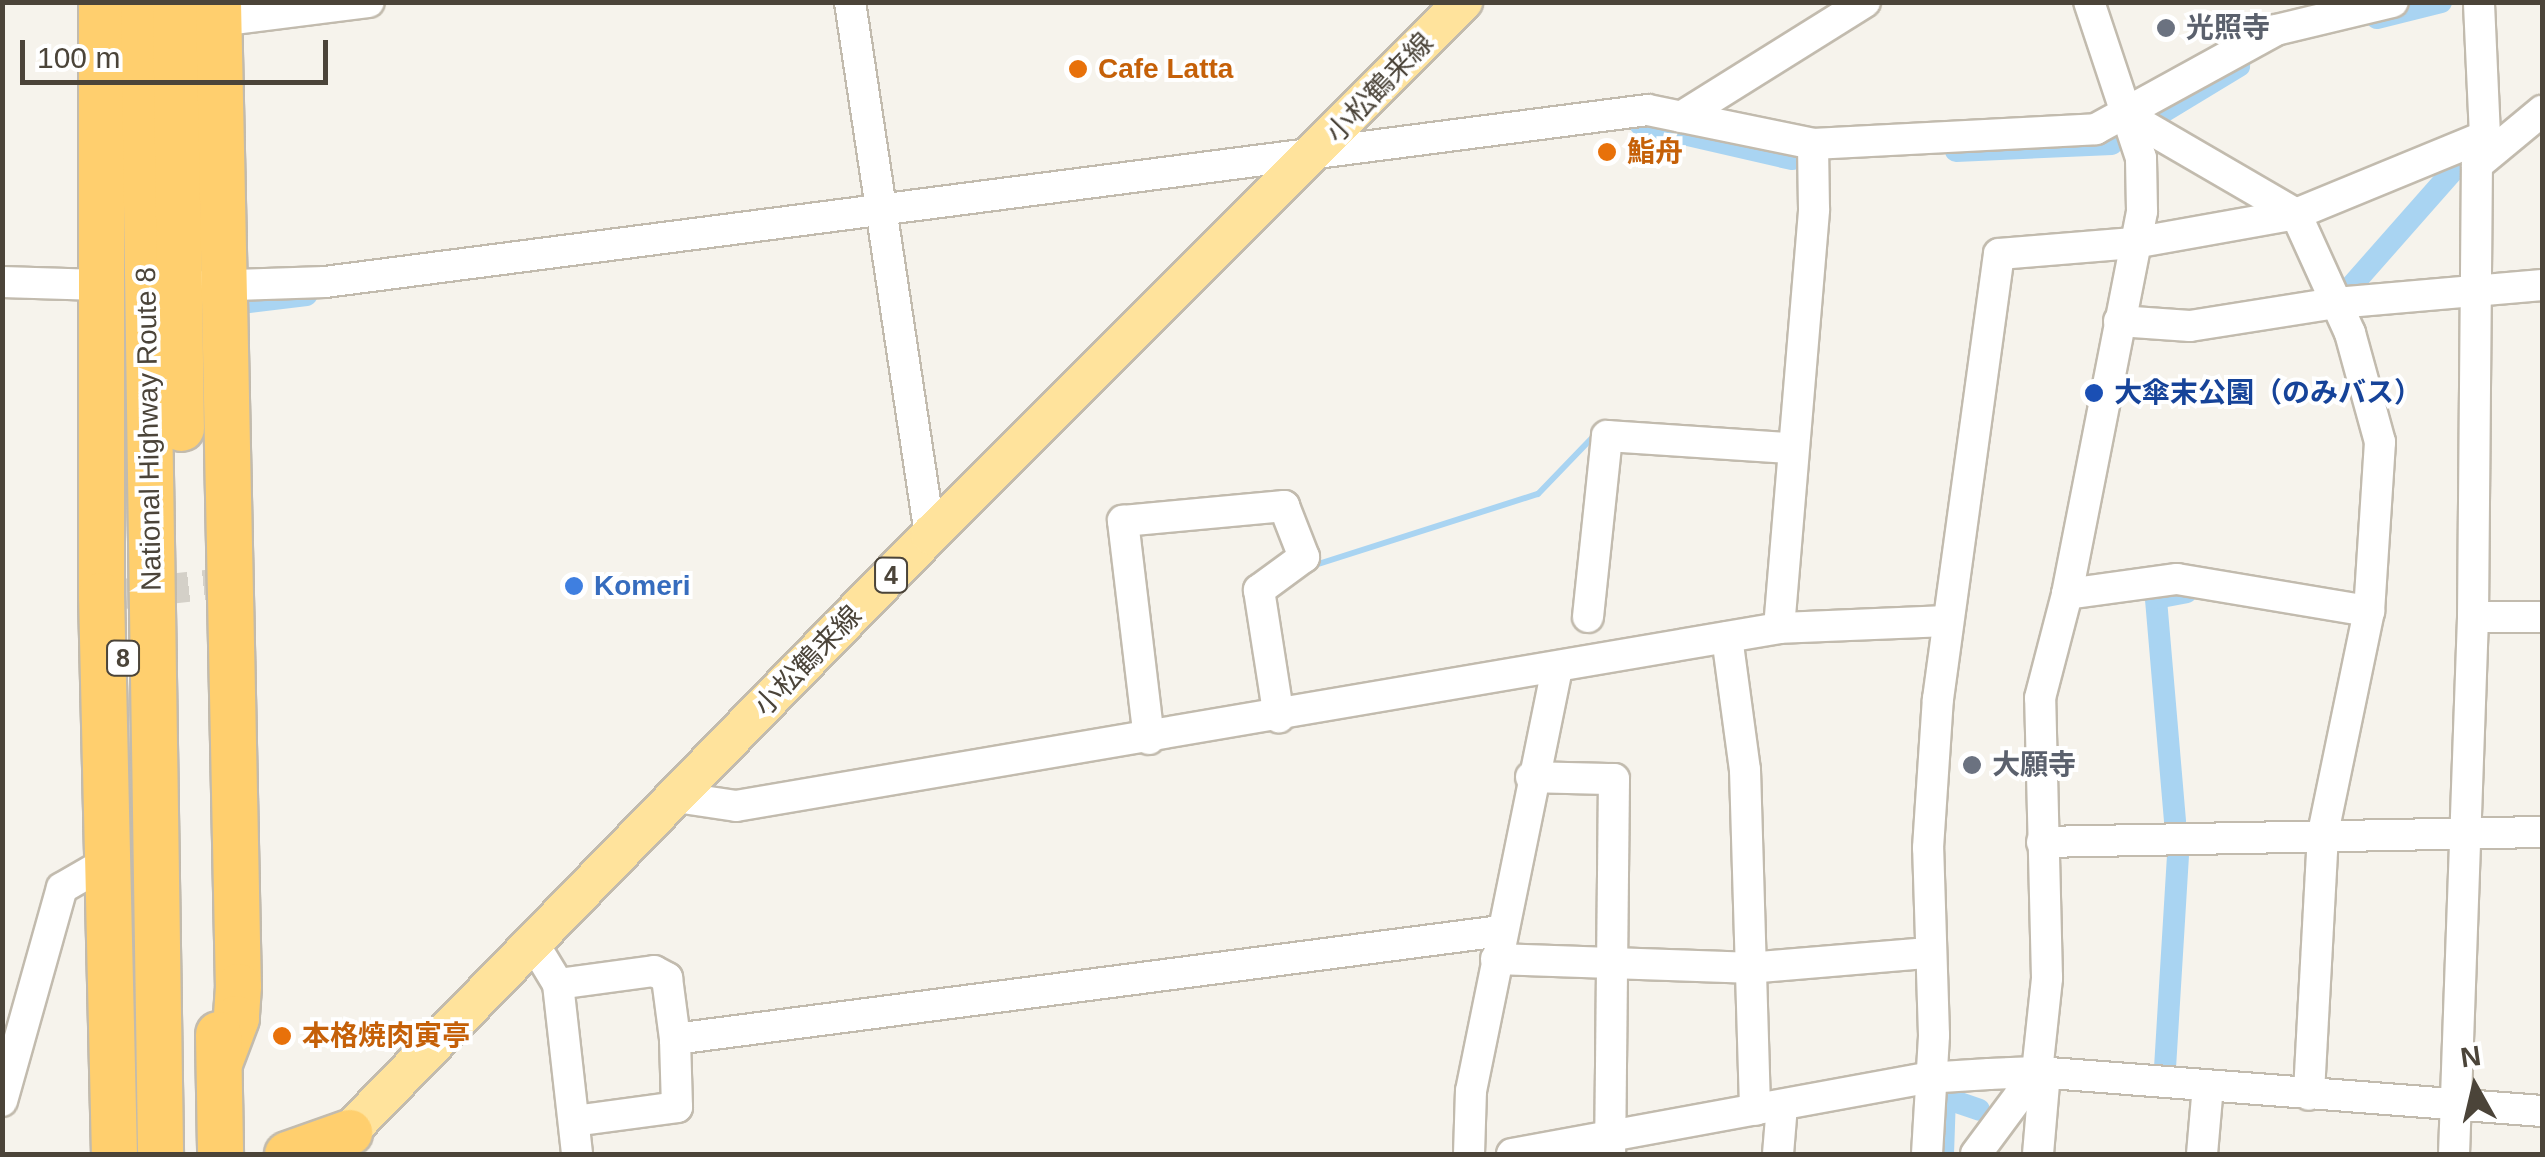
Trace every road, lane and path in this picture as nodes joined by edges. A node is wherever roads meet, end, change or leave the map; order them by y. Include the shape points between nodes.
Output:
1 (369, 2) edge
2 (850, 2) edge
3 (1463, 2) edge
4 (1865, 2) edge
5 (2089, 2) edge
6 (2392, 2) edge
7 (2479, 2) edge
8 (203, 13) edge
9 (116, 19) edge
10 (2542, 111) edge
11 (2126, 115) junction
12 (1681, 117) junction
13 (1814, 144) junction
14 (1319, 150) junction
15 (2481, 150) junction
16 (161, 163) junction
17 (876, 210) junction
18 (2296, 214) junction
19 (2134, 243) junction
20 (2, 282) edge
21 (100, 285) junction
22 (2542, 285) edge
23 (216, 287) junction
24 (2476, 288) junction
25 (2336, 303) junction
26 (2119, 321) junction
27 (1790, 448) junction
28 (930, 536) junction
29 (2067, 594) junction
30 (2369, 611) junction
31 (1588, 617) dead end
32 (2473, 617) junction
33 (2542, 617) edge
34 (1944, 621) junction
35 (1779, 628) junction
36 (1726, 638) junction
37 (1557, 668) junction
38 (1279, 716) junction
39 (1149, 739) junction
40 (1531, 777) junction
41 (676, 797) junction
42 (2542, 832) edge
43 (2323, 834) junction
44 (2467, 836) junction
45 (2042, 842) junction
46 (107, 862) junction
47 (1498, 945) junction
48 (535, 946) junction
49 (1928, 954) junction
50 (1614, 965) junction
51 (1748, 968) junction
52 (558, 984) junction
53 (676, 1039) junction
54 (197, 1057) junction
55 (2041, 1072) junction
56 (1926, 1078) junction
57 (2208, 1086) junction
58 (2308, 1095) junction
59 (2, 1102) edge
60 (2457, 1105) junction
61 (1768, 1107) junction
62 (2542, 1111) edge
63 (574, 1121) junction
64 (338, 1143) edge
65 (1610, 1146) edge
66 (114, 1154) edge
67 (134, 1154) edge
68 (160, 1154) edge
69 (191, 1154) edge
70 (220, 1154) edge
71 (249, 1154) edge
72 (287, 1154) edge
73 (576, 1154) edge
74 (1469, 1154) edge
75 (1512, 1154) edge
76 (1778, 1154) edge
77 (1927, 1154) edge
78 (1976, 1154) edge
79 (2038, 1154) edge
80 (2202, 1154) edge
81 (2454, 1154) edge

1 - 8 street
2 - 17 street
3 - 14 main road, 小松鶴来線 / 4
4 - 12 street
5 - 11 street
6 - 11 street via 2276,30
7 - 15 street
8 - 16 highway, National Highway Route 8 / 8
8 - 23 highway
9 - 16 highway, National Highway Route 8 / 8
9 - 21 highway
10 - 15 street
11 - 13 street via 2096,129
11 - 18 street
11 - 19 street via 2141,158 2142,211
12 - 13 street
12 - 14 street via 1648,110
13 - 27 street via 1814,209
14 - 17 street
14 - 28 main road, 小松鶴来線 / 4
15 - 18 street
15 - 24 street
16 - 54 highway, National Highway Route 8 / 8
16 - 54 highway, 8 via 194,268 212,650
16 - 67 highway, 8 via 132,237 122,743
17 - 23 street via 326,282
17 - 28 street
18 - 19 street
18 - 25 street
19 - 26 street
19 - 34 street via 2000,254
20 - 21 street
21 - 46 highway
22 - 24 street
23 - 54 highway via 238,986 236,1018
24 - 25 street
24 - 32 street
25 - 26 street via 2190,326
25 - 30 street via 2380,442
26 - 29 street
27 - 31 street via 1606,436
27 - 35 street
28 - 41 main road, 小松鶴来線 / 4
29 - 30 street via 2178,578
29 - 45 street via 2040,698
30 - 43 street
32 - 33 street
32 - 44 street
34 - 35 street
34 - 49 street via 1928,848
35 - 36 street
36 - 37 street
36 - 51 street via 1745,770
37 - 38 street
37 - 40 street
38 - 39 street
38 - 39 street via 1259,590 1304,557 1284,506 1123,521
39 - 41 street via 736,806
40 - 47 street
40 - 50 street via 1614,779
41 - 48 main road, 小松鶴来線 / 4
42 - 44 street
43 - 44 street
43 - 45 street
43 - 58 street
44 - 60 street
45 - 55 street via 2047,978
46 - 59 street via 62,888
46 - 66 highway
47 - 50 street
47 - 53 street
47 - 74 street via 1471,1092
48 - 52 street
48 - 64 main road, 小松鶴来線 / 4
49 - 51 street
49 - 56 street via 1934,1034
50 - 51 street
50 - 65 street
51 - 61 street
52 - 53 street via 654,970 667,978
52 - 63 street
53 - 63 street via 682,1085 677,1107
54 - 68 highway, National Highway Route 8 / 8
54 - 69 highway, National Highway Route 8 / 8
54 - 70 highway, 8
54 - 71 highway via 231,1132
55 - 56 street
55 - 57 street
55 - 78 street
55 - 79 street
56 - 61 street
56 - 77 street
57 - 58 street
57 - 80 street
58 - 60 street
60 - 62 street
60 - 81 street
61 - 65 street
61 - 76 street
63 - 73 street
64 - 72 highway
65 - 75 street

